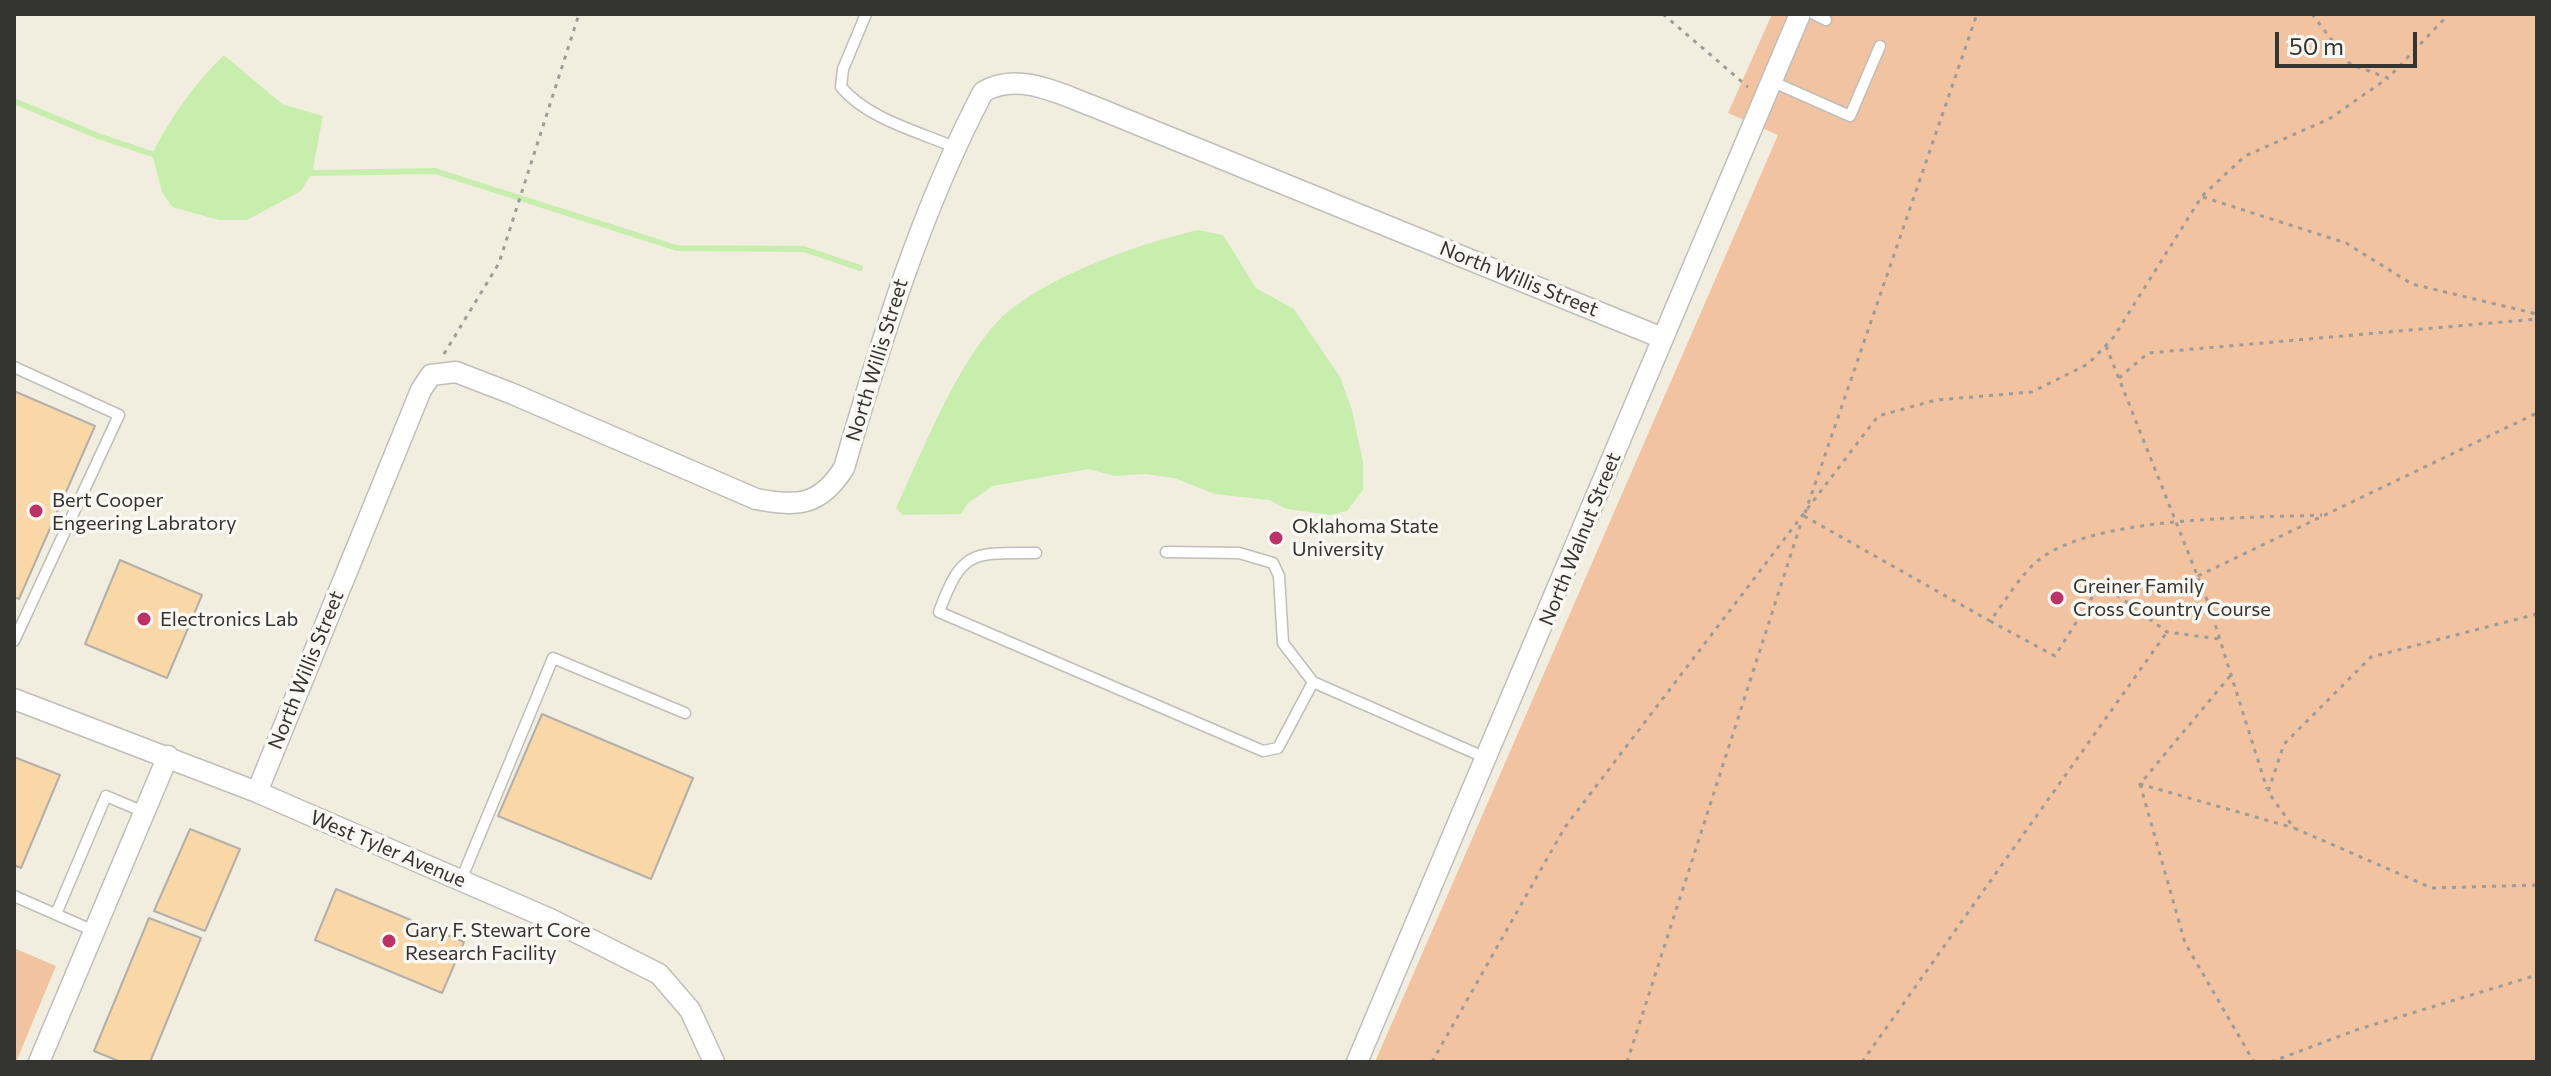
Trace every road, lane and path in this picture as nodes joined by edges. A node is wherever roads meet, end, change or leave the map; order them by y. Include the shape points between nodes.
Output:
1 (579, 14) edge
2 (866, 14) edge
3 (1663, 14) edge
4 (1800, 14) edge
5 (1814, 14) edge
6 (1977, 14) edge
7 (2312, 14) edge
8 (2449, 14) edge
9 (1826, 20) dead end
10 (1880, 46) dead end
11 (2388, 78) junction
12 (1767, 91) junction
13 (954, 147) junction
14 (2202, 196) junction
15 (2537, 314) edge
16 (2537, 319) edge
17 (1662, 338) junction
18 (2106, 346) junction
19 (14, 367) edge
20 (431, 375) junction
21 (2118, 378) junction
22 (2537, 413) edge
23 (2322, 515) junction
24 (1804, 516) junction
25 (2174, 522) junction
26 (1166, 552) dead end
27 (1036, 553) dead end
28 (2197, 577) junction
29 (2537, 614) edge
30 (1990, 621) junction
31 (2167, 632) junction
32 (2219, 639) junction
33 (14, 641) edge
34 (2231, 675) junction
35 (1313, 682) junction
36 (14, 699) edge
37 (685, 713) dead end
38 (168, 756) junction
39 (1488, 759) junction
40 (2140, 784) junction
41 (257, 792) junction
42 (2268, 792) junction
43 (144, 812) junction
44 (2294, 828) junction
45 (461, 880) junction
46 (2537, 885) edge
47 (14, 896) edge
48 (56, 914) junction
49 (94, 931) junction
50 (2537, 975) edge
51 (39, 1062) edge
52 (714, 1062) edge
53 (1357, 1062) edge
54 (1432, 1062) edge
55 (1627, 1062) edge
56 (1862, 1062) edge
57 (2254, 1062) edge
58 (2271, 1062) edge

1 - 20 path via 499,263
2 - 13 lane via 841,87 873,112
3 - 12 path
4 - 12 street, North Walnut Street
5 - 9 lane
6 - 24 path
7 - 11 path via 2350,64
8 - 11 path
10 - 12 lane via 1850,116
11 - 14 path via 2329,119 2245,156
12 - 17 street, North Walnut Street
13 - 17 street, North Willis Street via 983,92 997,84 1033,84
13 - 20 street, North Willis Street via 888,317 844,468 832,487 807,502 788,505 756,499 456,372
14 - 15 path via 2346,243 2412,284
14 - 18 path
16 - 21 path via 2148,353
17 - 39 street, North Walnut Street
18 - 21 path
18 - 24 path via 2088,364 2032,392 1936,400 1878,416
19 - 33 lane via 119,415
20 - 41 street, North Willis Street
21 - 25 path
22 - 23 path
23 - 25 path
23 - 28 path
24 - 30 path
24 - 54 path via 1565,827
24 - 55 path
25 - 28 path
25 - 30 path via 2071,541 2038,560
26 - 35 lane via 1239,553 1273,563 1279,576 1283,643
27 - 35 lane via 969,558 954,572 939,612 1263,751 1278,748 1287,737
28 - 32 path
29 - 42 path via 2371,657 2284,744
30 - 31 path via 2055,656 2101,583
31 - 32 path
31 - 56 path
32 - 34 path
34 - 40 path
34 - 42 path
35 - 39 lane
36 - 38 street, West Tyler Avenue
37 - 45 lane via 553,658
38 - 41 street, West Tyler Avenue
38 - 43 street
39 - 53 street, North Walnut Street
40 - 44 path
40 - 57 path via 2185,943
41 - 45 street, West Tyler Avenue
42 - 44 path
43 - 48 lane via 106,796
43 - 49 street
44 - 46 path via 2432,888
45 - 52 street, West Tyler Avenue via 659,974 690,1010
47 - 48 lane
48 - 49 lane
49 - 51 street
50 - 58 path

